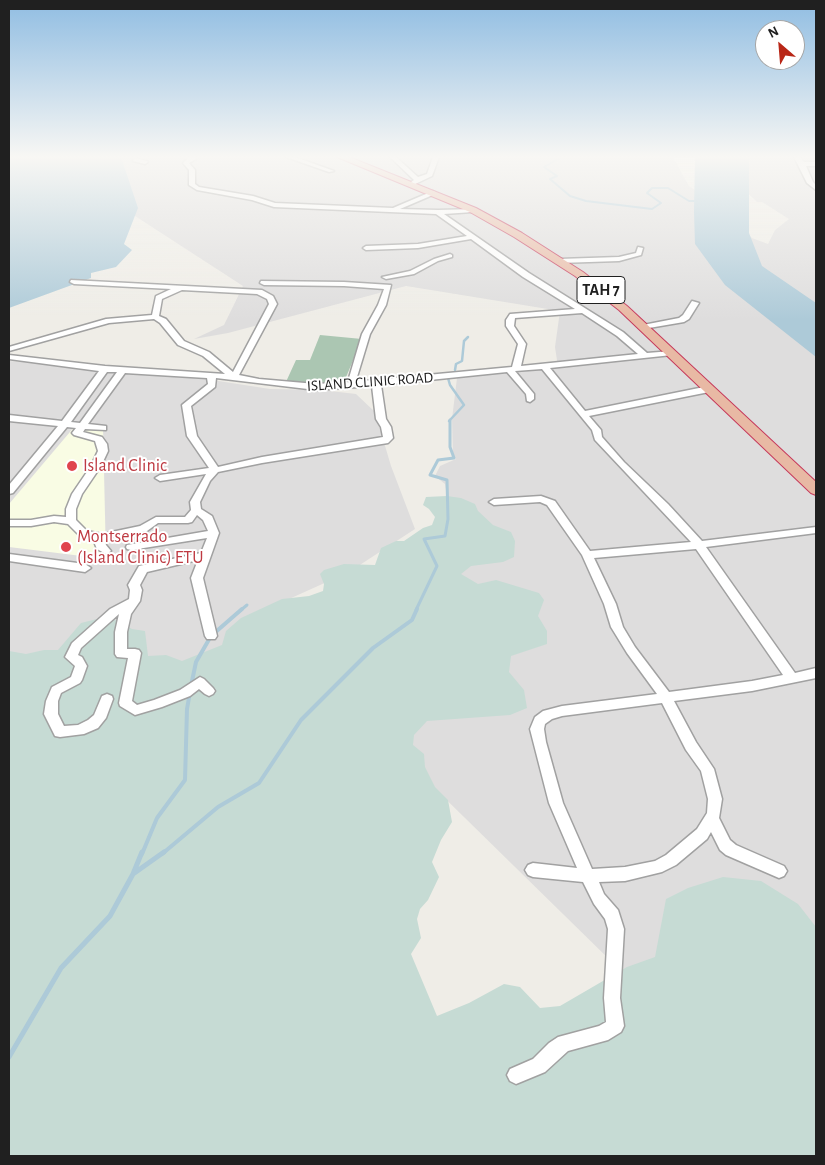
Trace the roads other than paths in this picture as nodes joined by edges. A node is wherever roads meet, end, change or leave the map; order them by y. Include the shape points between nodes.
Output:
1 (423, 211) edge
2 (449, 211) edge
3 (475, 211) edge
4 (438, 212) junction
5 (471, 237) junction
6 (366, 248) dead end
7 (640, 248) dead end
8 (450, 256) dead end
9 (559, 261) junction
10 (386, 277) dead end
11 (74, 282) dead end
12 (264, 283) dead end
13 (182, 287) junction
14 (695, 303) dead end
15 (581, 311) junction
16 (155, 317) junction
17 (643, 327) junction
18 (9, 349) edge
19 (672, 353) junction
20 (645, 356) junction
21 (9, 357) edge
22 (544, 366) junction
23 (105, 369) junction
24 (512, 369) junction
25 (123, 370) junction
26 (211, 375) junction
27 (234, 377) junction
28 (376, 383) junction
29 (362, 385) junction
30 (709, 389) junction
31 (530, 399) dead end
32 (583, 414) junction
33 (9, 418) edge
34 (64, 425) junction
35 (82, 426) junction
36 (103, 428) dead end
37 (214, 470) junction
38 (160, 478) dead end
39 (816, 490) edge
40 (9, 491) edge
41 (494, 502) dead end
42 (196, 510) junction
43 (71, 521) junction
44 (9, 523) edge
45 (816, 530) edge
46 (214, 533) junction
47 (105, 536) dead end
48 (698, 545) junction
49 (131, 547) dead end
50 (106, 551) dead end
51 (206, 555) junction
52 (588, 555) junction
53 (9, 557) edge
54 (85, 568) dead end
55 (134, 601) junction
56 (212, 636) dead end
57 (816, 673) edge
58 (791, 677) junction
59 (209, 691) dead end
60 (666, 697) junction
61 (107, 699) dead end
62 (712, 818) junction
63 (533, 870) dead end
64 (779, 872) dead end
65 (588, 876) junction
66 (516, 1075) dead end

1 - 4 street
2 - 4 street
3 - 9 highway, TAH 7
4 - 5 street
5 - 6 street via 418,246
5 - 15 street
7 - 9 street via 639,254 619,259
8 - 10 street via 412,273
9 - 17 highway, TAH 7 via 602,291
11 - 13 street
12 - 29 street via 388,287 382,306 366,334 352,378
13 - 16 street via 159,298
13 - 27 street via 259,292 270,298 273,304
14 - 17 street via 681,320
15 - 20 street via 620,334
15 - 24 street via 513,316 510,326 522,344
16 - 18 street via 109,321
16 - 27 street via 163,321 181,343 206,354
17 - 19 highway, TAH 7
19 - 20 street, ISLAND CLINIC ROAD
19 - 30 highway, TAH 7
20 - 22 street, ISLAND CLINIC ROAD
21 - 23 street, ISLAND CLINIC ROAD
22 - 24 street, ISLAND CLINIC ROAD
22 - 32 street
23 - 25 street, ISLAND CLINIC ROAD
23 - 34 street
24 - 28 street, ISLAND CLINIC ROAD
24 - 31 street via 530,394
25 - 26 street, ISLAND CLINIC ROAD
25 - 35 street
26 - 27 street, ISLAND CLINIC ROAD
26 - 37 street via 212,385 186,405 192,436
27 - 29 street, ISLAND CLINIC ROAD via 300,387
28 - 29 street, ISLAND CLINIC ROAD
28 - 37 street via 381,419 388,438 384,441
30 - 32 street
30 - 39 highway, TAH 7
32 - 48 street via 596,430 598,438
33 - 34 street
34 - 35 street
34 - 40 street
35 - 36 street
35 - 43 street via 77,434 99,439 103,451 71,509
37 - 38 street
37 - 42 street via 195,502
41 - 52 street via 546,500
42 - 46 street via 208,518
42 - 47 street via 188,520 156,520 143,529
43 - 44 street via 54,519
43 - 50 street via 84,534 98,536 101,547
45 - 48 street
46 - 49 street
46 - 51 street
48 - 52 street
48 - 58 street
51 - 55 street via 143,569 134,584
51 - 56 street via 197,578
52 - 60 street via 617,626
53 - 54 street
55 - 59 street via 125,612 121,632 121,654 135,653 125,703 135,710 157,704 200,682
55 - 61 street via 114,612 76,646 71,657 81,666 76,680 56,690 51,714 60,732 79,730 99,718
57 - 58 street
58 - 60 street via 752,686
60 - 62 street via 691,746 707,769 715,799
60 - 65 street via 562,710 540,721 537,729 556,803
62 - 64 street via 731,850
62 - 65 street via 702,834 671,860 642,871
63 - 65 street
65 - 66 street via 599,900 612,915 616,929 612,998 615,1026 602,1034 564,1043 539,1066

